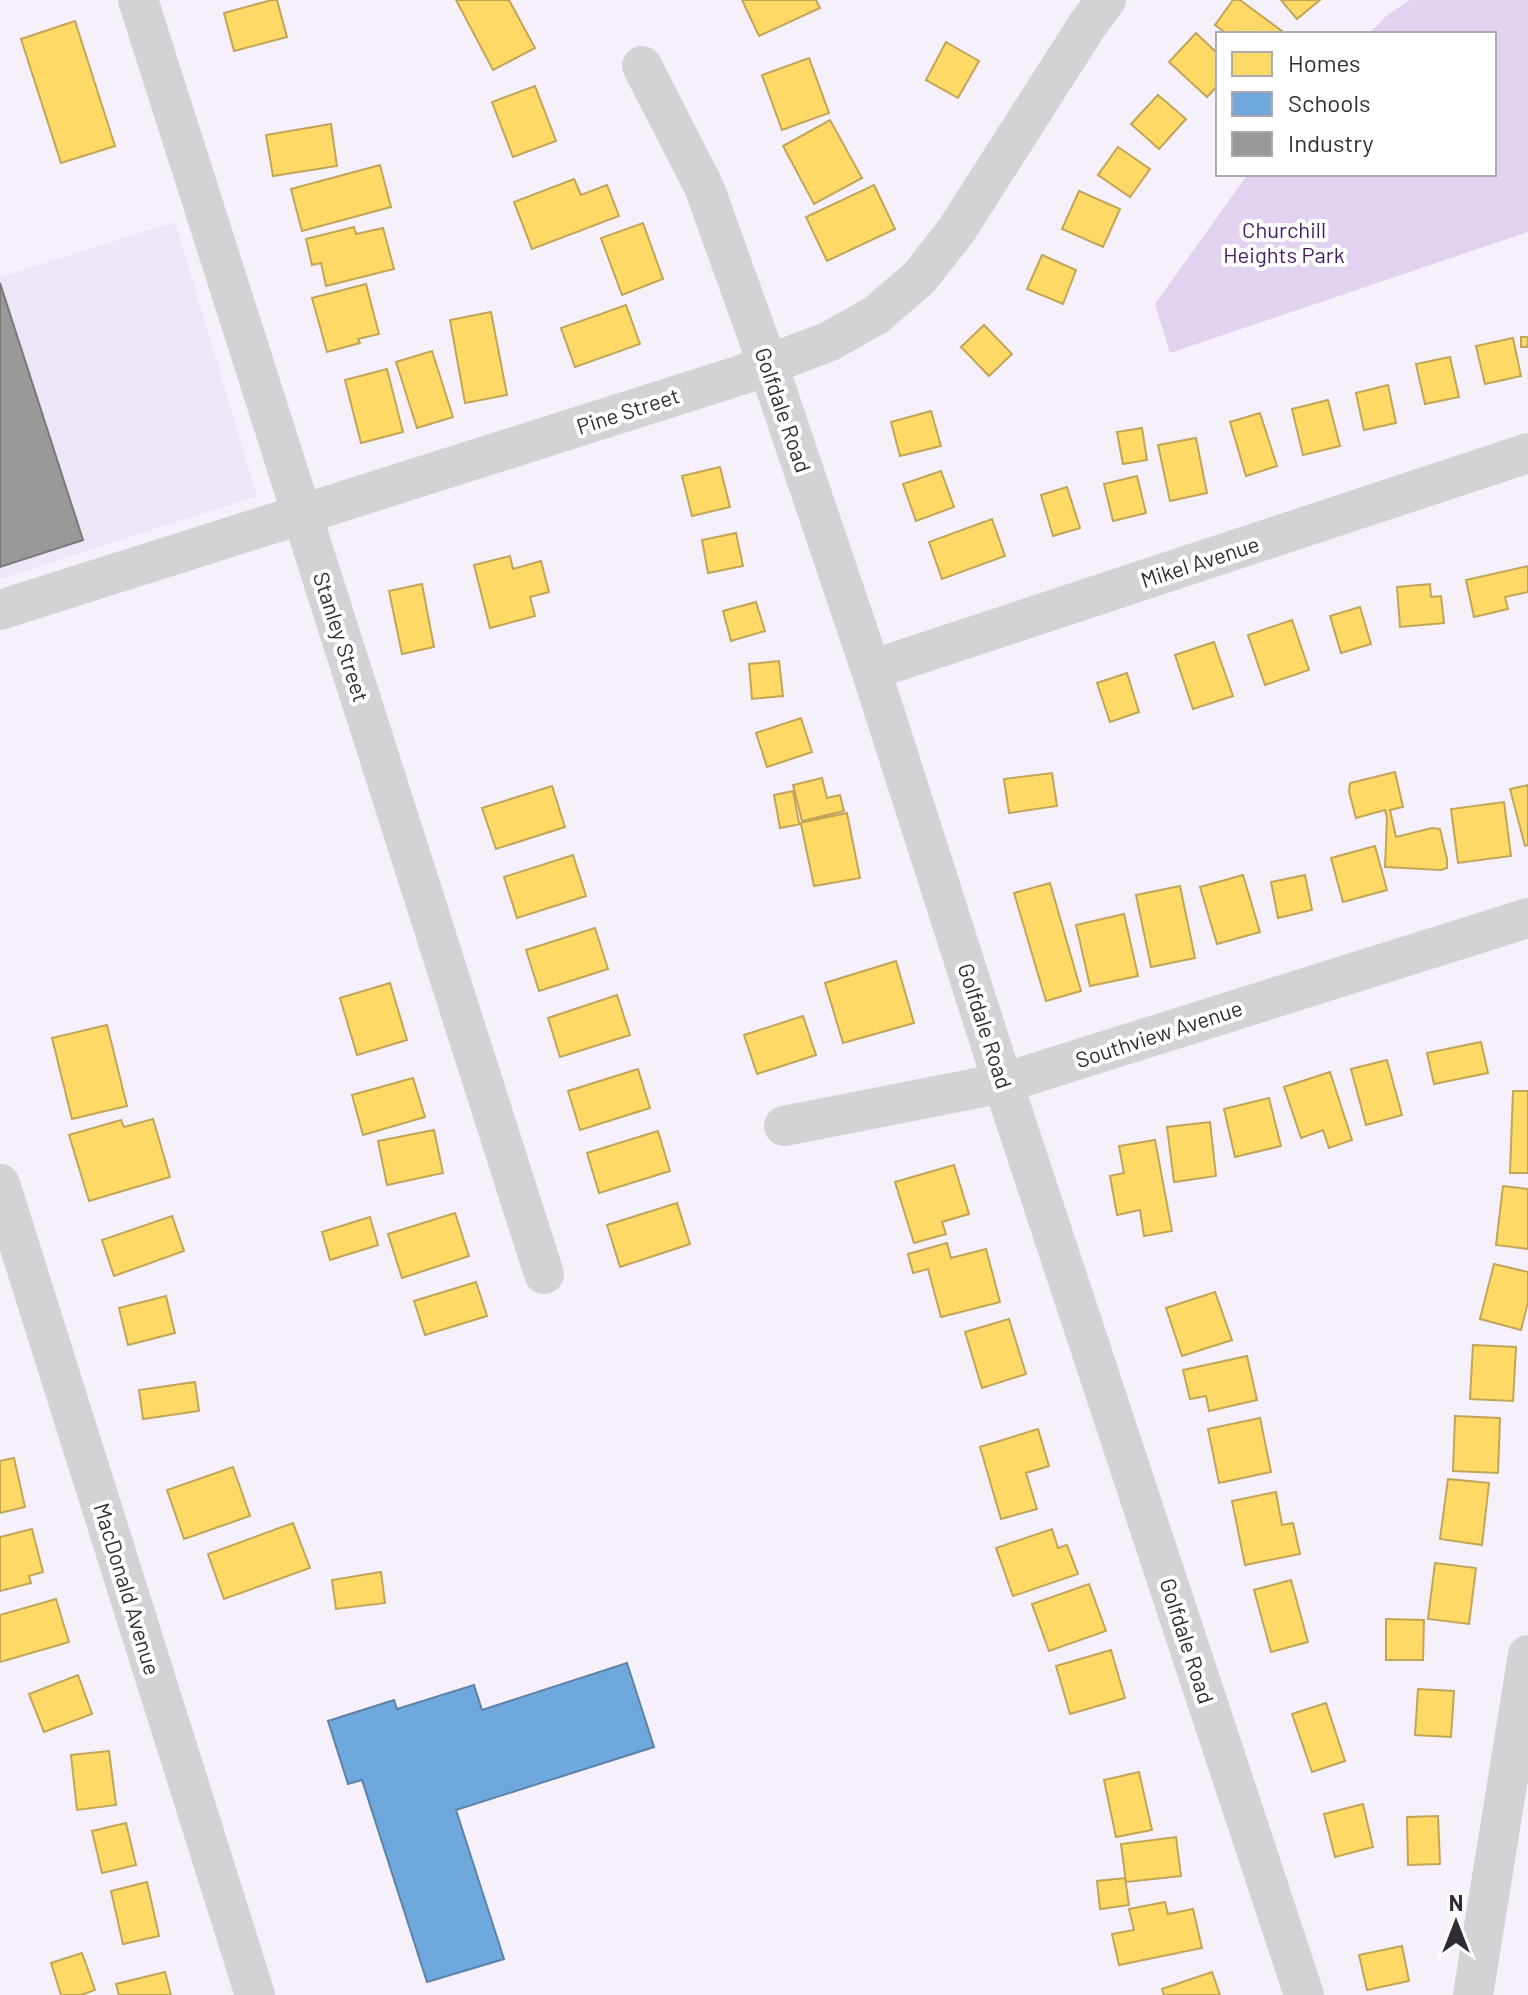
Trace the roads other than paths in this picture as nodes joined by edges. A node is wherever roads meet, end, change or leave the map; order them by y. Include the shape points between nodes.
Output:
1 (138, 0) edge
2 (1106, 0) edge
3 (642, 66) dead end
4 (768, 365) junction
5 (1528, 453) edge
6 (302, 514) junction
7 (0, 610) edge
8 (871, 670) junction
9 (1528, 918) edge
10 (1003, 1083) junction
11 (784, 1126) dead end
12 (0, 1184) edge
13 (544, 1274) dead end
14 (1528, 1655) edge
15 (255, 1995) edge
16 (1304, 1995) edge
17 (1473, 1995) edge

1 - 6 street, Stanley Street
2 - 4 street, Pine Street via 956,231 919,278 876,315 830,341
3 - 4 street, Golfdale Road via 704,187
4 - 6 street, Pine Street
4 - 8 street, Golfdale Road
5 - 8 street, Mikel Avenue
6 - 7 street, Pine Street
6 - 13 street, Stanley Street
8 - 10 street, Golfdale Road
9 - 10 street, Southview Avenue
10 - 11 street, Southview Avenue
10 - 16 street, Golfdale Road
12 - 15 street, MacDonald Avenue
14 - 17 street

